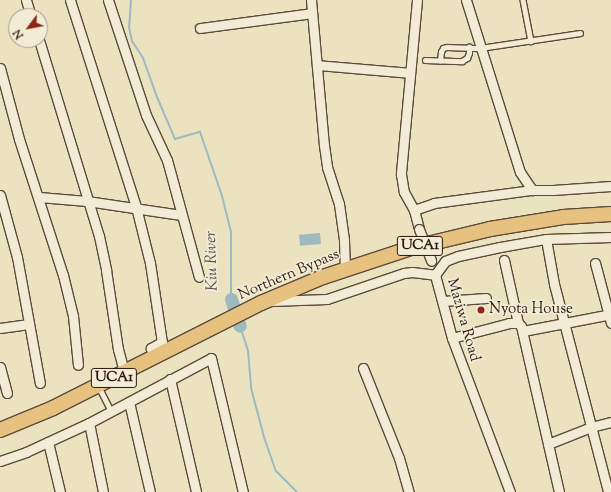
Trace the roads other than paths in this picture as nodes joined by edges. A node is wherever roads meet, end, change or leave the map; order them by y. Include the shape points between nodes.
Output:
1 (70, 0) edge
2 (108, 0) edge
3 (311, 0) edge
4 (417, 0) edge
5 (466, 0) edge
6 (523, 0) edge
7 (312, 13) junction
8 (200, 28) dead end
9 (580, 33) dead end
10 (531, 41) junction
11 (468, 47) junction
12 (40, 48) edge
13 (480, 48) junction
14 (425, 60) dead end
15 (440, 61) junction
16 (317, 65) junction
17 (0, 68) edge
18 (410, 73) junction
19 (611, 186) edge
20 (532, 190) junction
21 (0, 195) edge
22 (39, 197) junction
23 (87, 201) junction
24 (136, 207) junction
25 (414, 210) junction
26 (611, 214) edge
27 (181, 215) junction
28 (611, 237) edge
29 (546, 239) junction
30 (504, 260) dead end
31 (595, 263) dead end
32 (345, 270) junction
33 (435, 275) junction
34 (199, 277) dead end
35 (486, 298) dead end
36 (265, 301) junction
37 (443, 301) junction
38 (610, 317) edge
39 (564, 323) junction
40 (29, 324) junction
41 (520, 327) junction
42 (0, 328) edge
43 (452, 338) junction
44 (154, 357) junction
45 (78, 365) dead end
46 (0, 367) edge
47 (363, 368) dead end
48 (124, 372) junction
49 (170, 379) junction
50 (40, 383) dead end
51 (99, 385) junction
52 (7, 393) dead end
53 (129, 402) junction
54 (111, 411) junction
55 (611, 422) edge
56 (89, 423) junction
57 (592, 427) junction
58 (0, 430) edge
59 (48, 442) junction
60 (548, 444) junction
61 (0, 461) edge
62 (60, 492) edge
63 (103, 492) edge
64 (150, 492) edge
65 (196, 492) edge
66 (244, 492) edge
67 (409, 492) edge
68 (510, 492) edge
69 (559, 492) edge
70 (608, 492) edge

1 - 24 street
2 - 27 street via 146,115 167,160
3 - 7 street
4 - 18 street
5 - 13 street
6 - 10 lane
7 - 8 street
7 - 16 street
9 - 10 lane
10 - 13 lane
11 - 13 lane
11 - 15 lane via 443,48
11 - 15 lane via 469,53 462,62
12 - 23 street
13 - 20 street via 520,172
14 - 15 lane
16 - 18 street
16 - 32 street via 327,167 339,204
17 - 22 street
18 - 25 street via 401,174 404,192
19 - 20 street
20 - 25 street via 434,203
21 - 40 street via 17,257
22 - 23 street
22 - 45 street via 73,316
23 - 24 street
23 - 48 street via 99,236
24 - 27 street
24 - 44 street via 150,263 162,342 151,348
25 - 33 street, bridge
26 - 32 main road, Northern Bypass / UCA1 via 563,217 490,229 411,248
27 - 34 street
28 - 29 street
29 - 33 street via 458,256 445,261
29 - 39 street
30 - 41 street
31 - 38 street
32 - 36 main road, Northern Bypass / UCA1
33 - 36 street, Maziwa Road via 404,273 327,299
33 - 37 street, Maziwa Road
35 - 37 street
36 - 44 main road, Northern Bypass / UCA1
37 - 43 street, Maziwa Road
38 - 39 street
39 - 41 street
39 - 57 street
40 - 42 street
40 - 50 street
41 - 43 street via 509,323
41 - 60 street
43 - 68 street, Maziwa Road
44 - 48 main road, Northern Bypass / UCA1
46 - 52 street
47 - 67 street via 399,458
48 - 51 main road, Northern Bypass / UCA1
49 - 53 street
49 - 65 street
49 - 66 street via 205,360 210,358 212,361
51 - 54 lane
51 - 58 main road, Northern Bypass / UCA1
53 - 54 street
53 - 64 street
54 - 56 street
55 - 57 street
56 - 59 street
56 - 63 street
57 - 60 street
57 - 70 street
59 - 61 street
59 - 62 street
60 - 69 street

